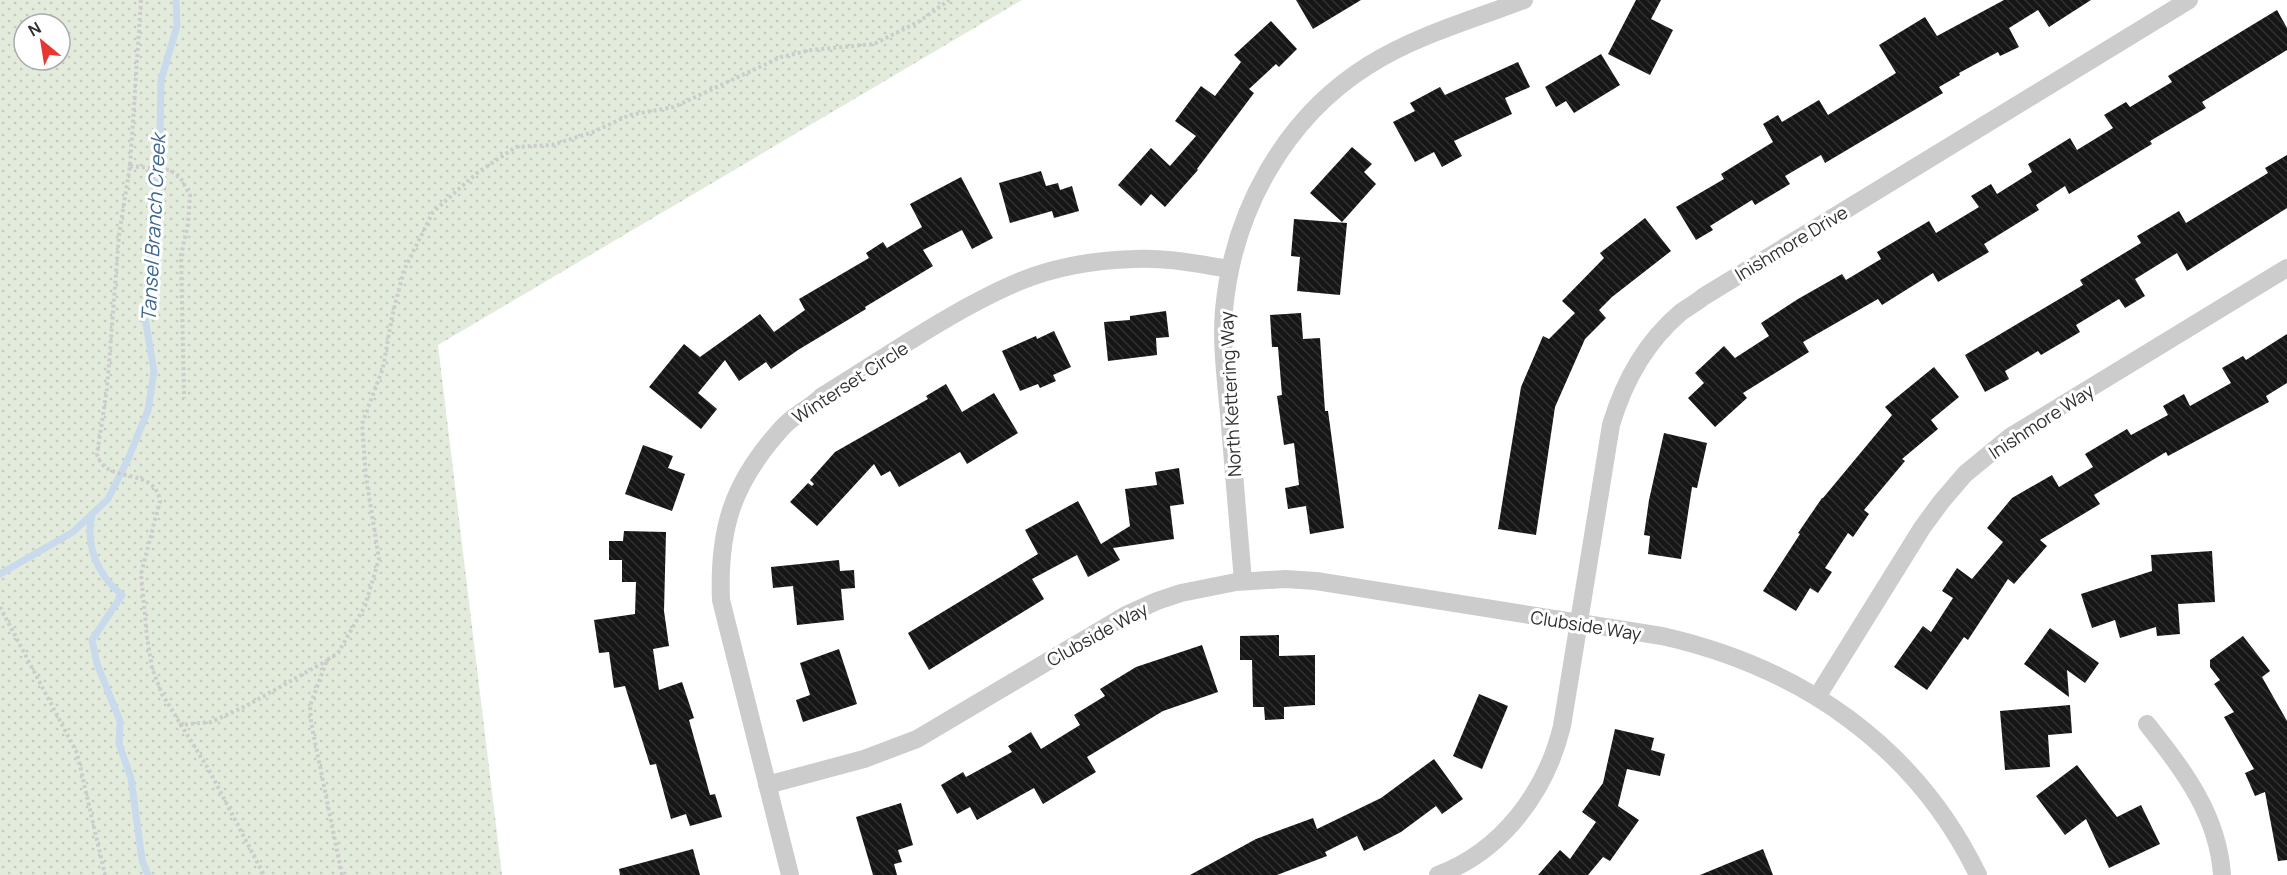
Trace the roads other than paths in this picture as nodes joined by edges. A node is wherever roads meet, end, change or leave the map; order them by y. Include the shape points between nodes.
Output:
1 (1524, 0) edge
2 (2189, 0) edge
3 (2287, 268) edge
4 (1229, 269) junction
5 (1243, 582) junction
6 (1577, 624) junction
7 (1817, 697) junction
8 (2148, 724) dead end
9 (767, 785) junction
10 (790, 875) edge
11 (1438, 875) edge
12 (1978, 875) edge
13 (2222, 875) edge

1 - 4 street, North Kettering Way via 1403,46 1336,90 1299,127 1262,180 1241,225
2 - 6 street, Inishmore Drive via 1703,297 1658,335 1636,364 1616,407
3 - 7 street, Inishmore Way via 2010,437 1965,474 1922,528
4 - 5 street, North Kettering Way via 1223,335
4 - 9 street, Winterset Circle via 1135,258 1052,270 1017,282 975,302 821,397 771,440 747,473 728,519 720,576 726,627
5 - 6 street, Clubside Way via 1316,581
5 - 9 street, Clubside Way via 1181,593 1126,615 917,739 864,759
6 - 7 street, Clubside Way via 1662,636 1708,648 1760,667
6 - 11 street, Inishmore Drive via 1560,735 1531,801 1507,830 1479,854
7 - 12 street, Clubside Way via 1877,742 1920,786 1953,831
8 - 13 street via 2201,799 2215,838
9 - 10 street, Winterset Circle

